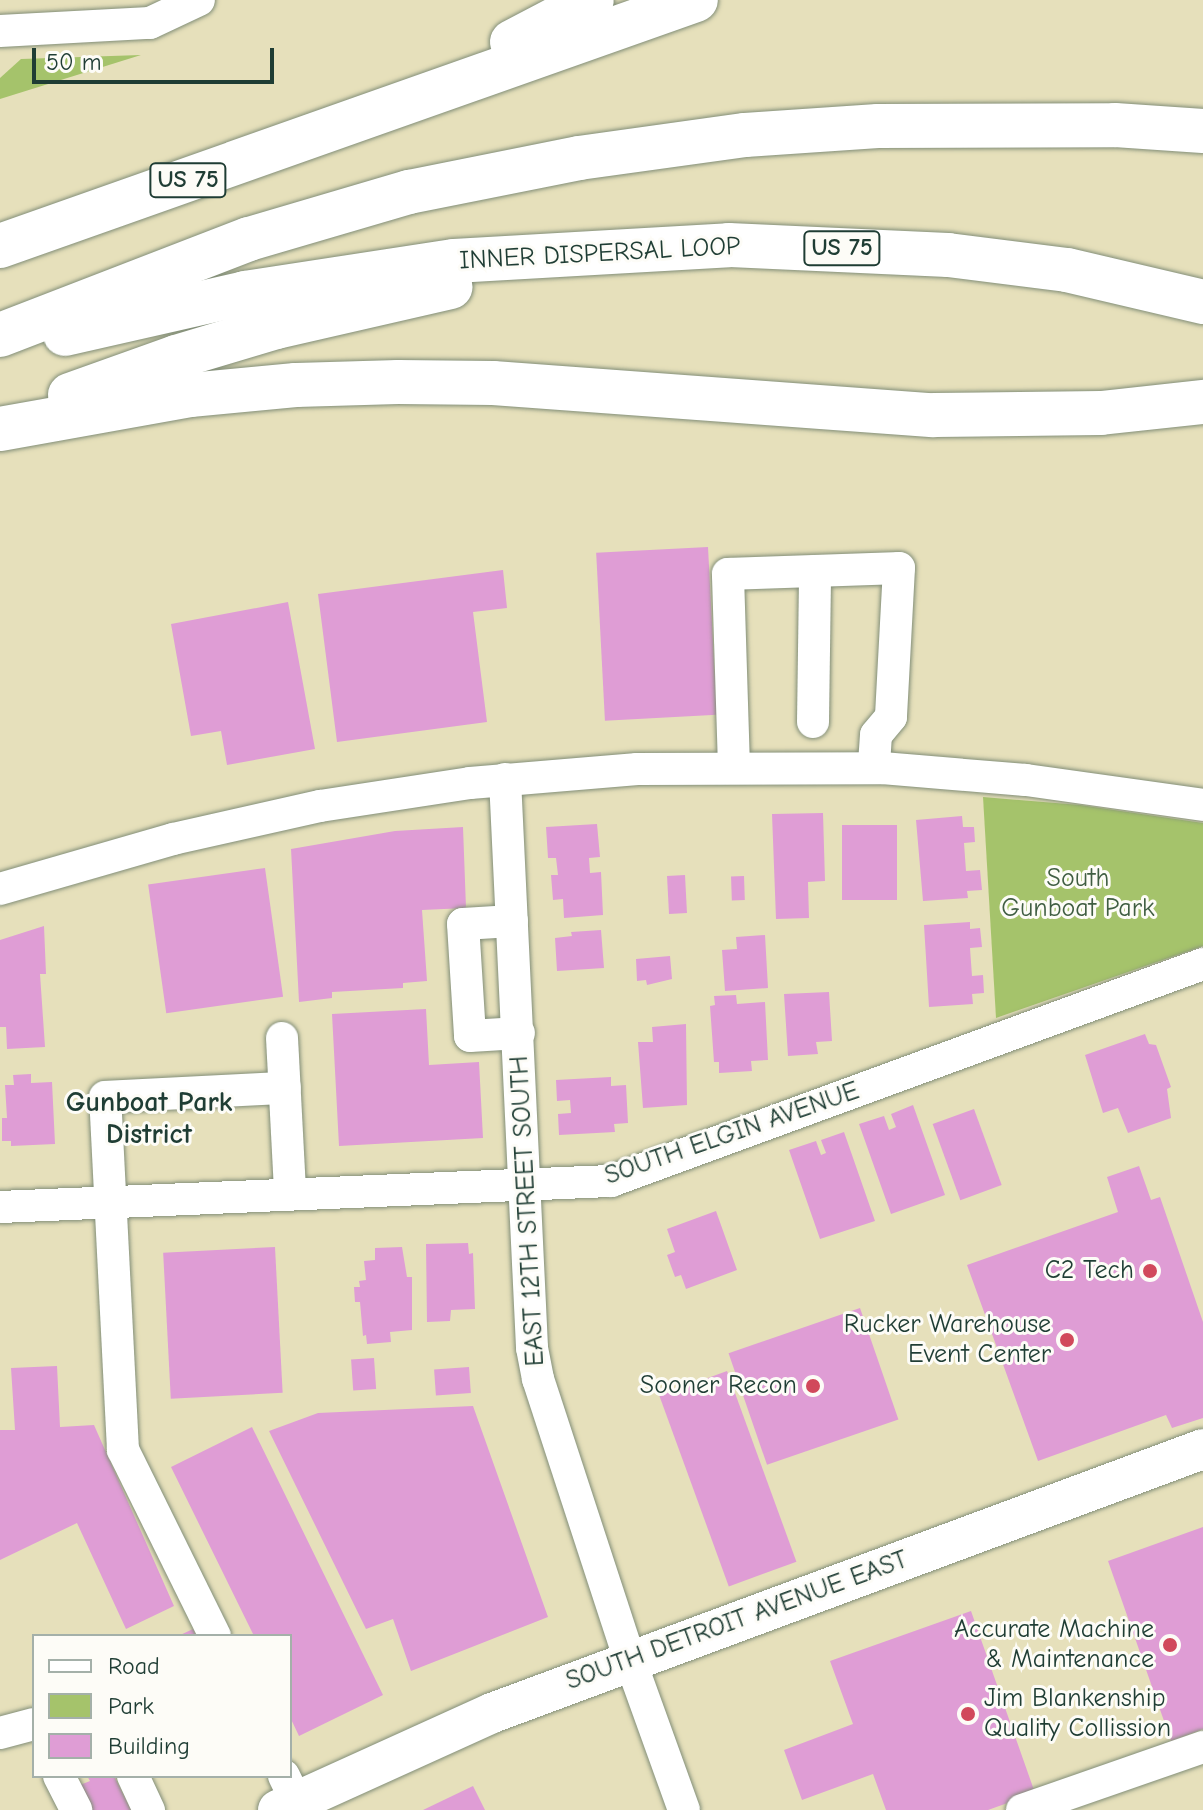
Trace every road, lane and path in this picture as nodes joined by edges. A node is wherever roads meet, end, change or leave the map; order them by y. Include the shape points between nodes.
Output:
1 (199, 0) edge
2 (592, 0) edge
3 (696, 0) edge
4 (0, 31) edge
5 (375, 114) junction
6 (1203, 131) edge
7 (0, 246) edge
8 (616, 250) junction
9 (1203, 302) edge
10 (0, 335) edge
11 (0, 348) edge
12 (1203, 402) edge
13 (0, 420) edge
14 (0, 429) edge
15 (815, 571) junction
16 (813, 722) dead end
17 (734, 767) junction
18 (874, 767) junction
19 (505, 779) junction
20 (1203, 805) edge
21 (0, 889) edge
22 (512, 921) junction
23 (1203, 964) edge
24 (519, 1033) junction
25 (282, 1038) dead end
26 (285, 1088) junction
27 (527, 1183) junction
28 (290, 1193) junction
29 (110, 1201) junction
30 (0, 1207) edge
31 (1203, 1449) edge
32 (214, 1634) edge
33 (630, 1660) junction
34 (32, 1725) edge
35 (0, 1733) edge
36 (1203, 1747) edge
37 (60, 1778) edge
38 (134, 1778) edge
39 (286, 1796) edge
40 (76, 1810) edge
41 (149, 1810) edge
42 (684, 1810) edge
43 (1022, 1810) edge

1 - 4 street via 150,23
2 - 5 highway
3 - 5 highway, US 75
5 - 7 highway, US 75
6 - 10 highway via 1115,125 878,126 745,135 579,158 409,192 249,239
8 - 9 highway, INNER DISPERSAL LOOP / US 75 via 729,245 948,255 1067,270
8 - 11 highway, INNER DISPERSAL LOOP / US 75 via 363,273 245,293
8 - 13 highway via 276,327
12 - 14 highway via 1101,413 934,415 493,383 354,383 190,395
15 - 16 street
15 - 17 street via 728,574
15 - 18 street via 899,568 891,717 876,735
17 - 18 street
17 - 19 street
18 - 20 street via 1026,780
19 - 21 street via 228,825
19 - 22 street, EAST 12TH STREET SOUTH
22 - 24 street, EAST 12TH STREET SOUTH
22 - 24 street via 463,924 470,1036
23 - 27 street, SOUTH ELGIN AVENUE via 611,1181
24 - 27 street, EAST 12TH STREET SOUTH
25 - 26 street
26 - 28 street
26 - 29 street via 105,1097
27 - 28 street, SOUTH ELGIN AVENUE
27 - 33 street, EAST 12TH STREET SOUTH via 532,1348 538,1379
28 - 29 street, SOUTH ELGIN AVENUE
29 - 30 street, SOUTH ELGIN AVENUE
29 - 32 street via 123,1450
31 - 33 main road, SOUTH DETROIT AVENUE EAST
33 - 39 main road, SOUTH DETROIT AVENUE EAST
33 - 42 street, EAST 12TH STREET SOUTH
34 - 35 street
36 - 43 street
37 - 40 street
38 - 41 street

